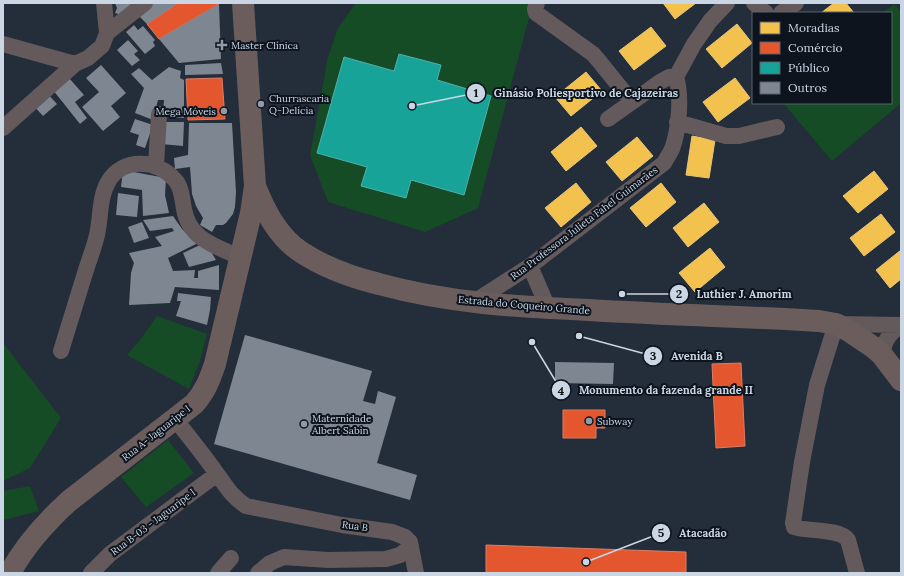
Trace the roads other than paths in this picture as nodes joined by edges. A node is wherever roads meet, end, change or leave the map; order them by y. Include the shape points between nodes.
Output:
1 (104, 3) edge
2 (145, 3) edge
3 (243, 3) edge
4 (536, 3) edge
5 (727, 3) edge
6 (754, 3) edge
7 (796, 3) edge
8 (765, 12) edge
9 (782, 12) edge
10 (107, 32) junction
11 (3, 44) edge
12 (75, 64) junction
13 (676, 77) junction
14 (632, 102) junction
15 (159, 114) dead end
16 (608, 119) dead end
17 (677, 122) junction
18 (777, 127) dead end
19 (3, 128) edge
20 (156, 166) junction
21 (255, 186) junction
22 (240, 257) junction
23 (530, 266) junction
24 (474, 302) junction
25 (548, 308) junction
26 (836, 324) junction
27 (901, 326) edge
28 (61, 351) dead end
29 (882, 355) junction
30 (901, 380) edge
31 (174, 419) junction
32 (217, 474) junction
33 (410, 542) junction
34 (231, 558) dead end
35 (10, 573) edge
36 (91, 573) edge
37 (218, 573) edge
38 (258, 573) edge
39 (416, 573) edge
40 (857, 573) edge

1 - 10 street
2 - 10 street
3 - 21 main road, Estrada do Coqueiro Grande
4 - 14 street via 536,13 593,54
5 - 13 street via 694,44
6 - 8 street
7 - 9 street
10 - 12 street via 102,46 88,58
11 - 12 street
12 - 19 street
13 - 14 street via 669,77 660,82
13 - 17 street, Rua Professora Julieta Fahel Guimarães via 679,103
14 - 16 street
15 - 20 street
17 - 18 street via 726,136 740,136
17 - 23 street, Rua Professora Julieta Fahel Guimarães via 672,149 664,163
20 - 22 street via 176,181 191,229 200,238
20 - 28 street via 136,164 126,167 116,172 109,181 104,192 97,236
21 - 22 main road, Estrada do Coqueiro Grande
21 - 24 main road, Estrada do Coqueiro Grande via 271,221 284,237 318,262 355,278 414,293
22 - 31 main road, Rua A- Jaguaripe I via 210,381 194,404
23 - 24 street, Rua Professora Julieta Fahel Guimarães
23 - 25 street
24 - 25 main road, Estrada do Coqueiro Grande
25 - 26 main road, Estrada do Coqueiro Grande via 785,319
26 - 27 street
26 - 29 main road via 862,339
26 - 40 street via 817,385 793,523 794,527 845,536
27 - 29 street via 887,337
29 - 30 main road
31 - 32 street, Rua B
31 - 35 main road, Rua A- Jaguaripe I via 50,518
32 - 33 street, Rua B via 236,500 246,506 392,532
32 - 36 street, Rua B-03 - Jaguaripe I via 110,554
33 - 38 street via 408,550 386,559 328,560 284,557
33 - 39 street
34 - 37 street

